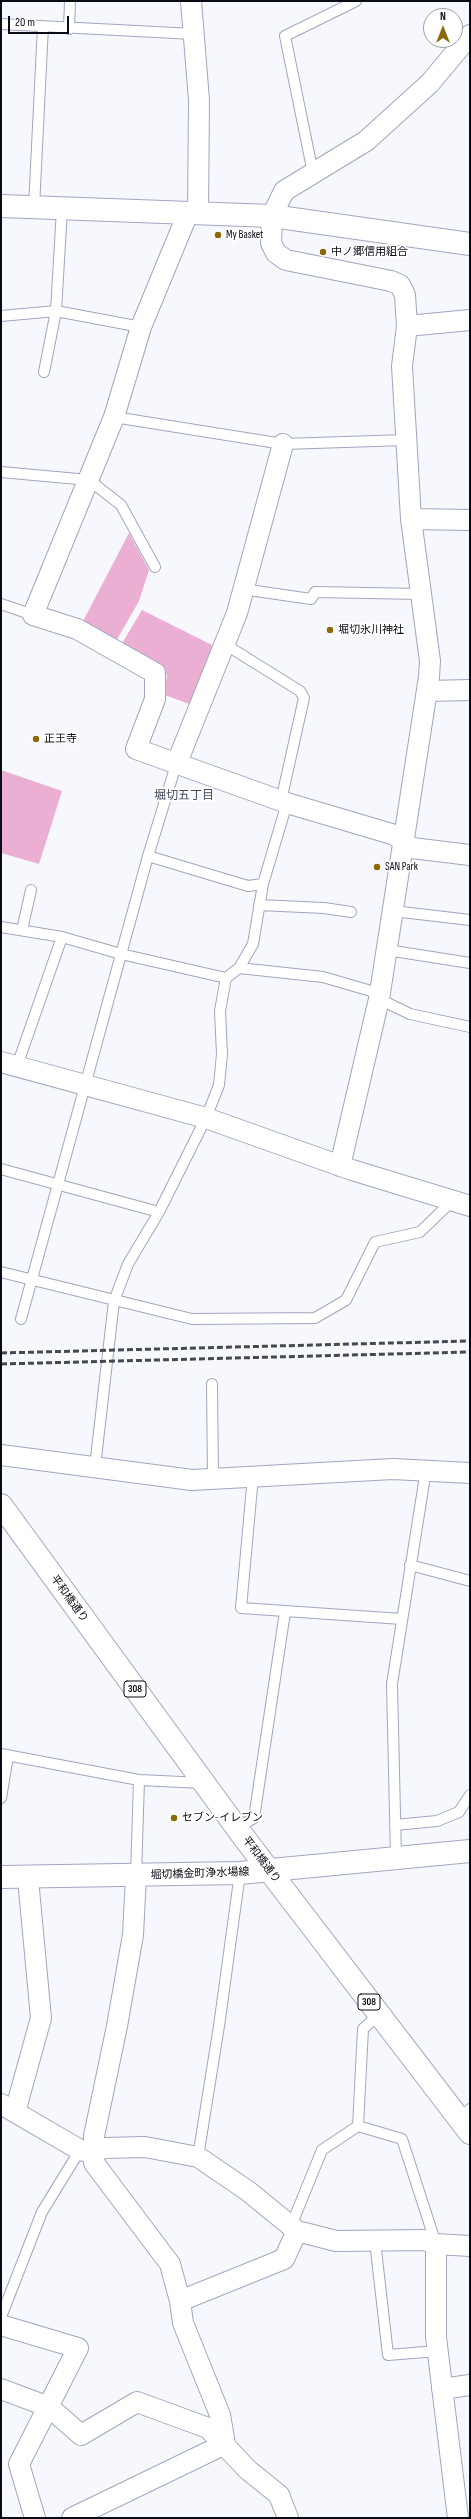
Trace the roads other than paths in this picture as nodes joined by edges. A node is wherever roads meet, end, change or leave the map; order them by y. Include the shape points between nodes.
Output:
1 (70, 1) edge
2 (191, 1) edge
3 (356, 1) edge
4 (1, 24) edge
5 (43, 26) junction
6 (69, 29) junction
7 (194, 34) junction
8 (470, 34) edge
9 (313, 173) junction
10 (1, 206) edge
11 (34, 207) junction
12 (62, 209) junction
13 (193, 213) junction
14 (272, 216) junction
15 (470, 244) edge
16 (56, 311) junction
17 (1, 316) edge
18 (470, 320) edge
19 (407, 326) junction
20 (141, 327) junction
21 (44, 372) dead end
22 (114, 416) junction
23 (406, 440) junction
24 (283, 444) junction
25 (1, 472) edge
26 (89, 480) junction
27 (411, 519) junction
28 (470, 520) edge
29 (155, 567) dead end
30 (242, 589) junction
31 (420, 594) junction
32 (1, 604) edge
33 (33, 615) junction
34 (226, 645) junction
35 (470, 690) edge
36 (428, 691) junction
37 (176, 765) junction
38 (284, 802) junction
39 (403, 842) junction
40 (470, 855) edge
41 (148, 856) junction
42 (263, 884) junction
43 (31, 890) dead end
44 (260, 905) junction
45 (393, 911) junction
46 (351, 912) dead end
47 (470, 920) edge
48 (1, 927) edge
49 (22, 930) junction
50 (62, 937) junction
51 (387, 950) junction
52 (121, 954) junction
53 (470, 963) edge
54 (239, 968) junction
55 (226, 978) junction
56 (379, 999) junction
57 (470, 1027) edge
58 (9, 1064) edge
59 (86, 1084) junction
60 (206, 1118) junction
61 (340, 1166) junction
62 (1, 1169) edge
63 (59, 1185) junction
64 (465, 1201) edge
65 (159, 1212) junction
66 (1, 1272) edge
67 (32, 1281) junction
68 (114, 1301) junction
69 (21, 1319) dead end
70 (212, 1384) dead end
71 (1, 1455) edge
72 (95, 1467) junction
73 (426, 1470) junction
74 (470, 1473) edge
75 (253, 1476) junction
76 (213, 1478) junction
77 (2, 1506) edge
78 (410, 1565) junction
79 (470, 1581) edge
80 (285, 1612) junction
81 (402, 1619) junction
82 (5, 1755) edge
83 (139, 1780) junction
84 (203, 1783) junction
85 (470, 1795) edge
86 (1, 1798) edge
87 (395, 1825) junction
88 (237, 1828) junction
89 (470, 1850) edge
90 (396, 1857) junction
91 (268, 1870) junction
92 (240, 1873) junction
93 (136, 1876) junction
94 (1, 1877) edge
95 (28, 1879) junction
96 (379, 2014) junction
97 (6, 2111) edge
98 (466, 2120) edge
99 (358, 2126) junction
100 (87, 2152) junction
101 (198, 2157) junction
102 (294, 2229) junction
103 (375, 2241) junction
104 (436, 2244) junction
105 (470, 2246) edge
106 (180, 2301) junction
107 (1, 2317) edge
108 (1, 2325) edge
109 (437, 2351) junction
110 (470, 2385) edge
111 (1, 2389) edge
112 (442, 2389) junction
113 (49, 2407) junction
114 (225, 2444) junction
115 (283, 2516) edge
116 (35, 2518) edge
117 (72, 2518) edge
118 (458, 2518) edge

1 - 6 lane
2 - 7 street
3 - 9 lane via 285,36
4 - 5 lane
5 - 6 lane
5 - 11 lane
6 - 7 lane
7 - 13 street via 199,100
8 - 9 street via 430,83 366,141
9 - 14 street via 284,191
10 - 11 street
11 - 12 street
12 - 13 street
12 - 16 lane
13 - 14 street
13 - 20 street
14 - 15 street
14 - 19 street via 271,243 276,253 286,260 400,285 404,295
16 - 17 lane
16 - 20 lane
16 - 21 lane
18 - 19 street
19 - 23 street via 402,366
20 - 22 street
22 - 24 lane
22 - 26 street
23 - 24 lane
23 - 27 street
24 - 30 street via 263,525
25 - 26 lane
26 - 29 lane via 121,505
26 - 33 street
27 - 28 street
27 - 31 street
30 - 31 lane via 311,598 315,592
30 - 34 street
31 - 36 street via 430,661
32 - 33 lane
33 - 37 street via 77,629 155,673 155,699 136,749
34 - 37 street
34 - 38 lane via 300,691 304,698
35 - 36 street
36 - 39 street
37 - 38 street
37 - 41 lane
38 - 39 street via 395,835
38 - 42 lane
39 - 40 street via 412,848
39 - 45 street
41 - 42 lane via 248,886
41 - 52 lane
42 - 44 lane
43 - 49 lane
44 - 46 lane
44 - 54 lane via 253,944
45 - 47 lane
45 - 51 street
48 - 49 lane
49 - 50 lane
50 - 52 lane
50 - 58 lane
51 - 53 lane
51 - 56 street
52 - 55 lane
52 - 59 lane
54 - 55 lane
54 - 56 lane via 323,976 371,991
55 - 60 lane via 220,1010 222,1054 219,1085
56 - 57 lane via 410,1014
56 - 61 street
58 - 59 street
59 - 60 street
59 - 63 lane
60 - 61 street
60 - 65 lane
61 - 64 street
62 - 63 lane
63 - 65 lane
63 - 67 lane
64 - 68 lane via 420,1232 375,1242 346,1300 315,1318 192,1319
65 - 68 lane via 128,1264
66 - 67 lane
67 - 68 lane
67 - 69 lane
68 - 72 lane
70 - 76 lane
71 - 72 street
72 - 76 street via 192,1480
73 - 74 street
73 - 75 street via 393,1469
73 - 78 lane
75 - 76 street
75 - 80 lane via 241,1608
77 - 84 street, 平和橋通り / 308
78 - 79 lane
78 - 81 lane
80 - 81 lane
80 - 88 lane via 254,1818
81 - 87 lane via 392,1684
82 - 83 lane
82 - 86 lane
83 - 84 lane
83 - 93 lane
84 - 88 street, 平和橋通り / 308
85 - 87 lane via 459,1812 442,1818
87 - 90 lane
88 - 91 street, 平和橋通り / 308
89 - 90 street, 堀切橋金町浄水場線
90 - 91 street, 堀切橋金町浄水場線
91 - 92 street, 堀切橋金町浄水場線
91 - 96 street, 平和橋通り / 308
92 - 93 street, 堀切橋金町浄水場線
92 - 101 lane via 220,2026
93 - 95 street, 堀切橋金町浄水場線
93 - 100 street via 132,1935 117,2026 94,2136
94 - 95 street, 堀切橋金町浄水場線
95 - 97 street via 41,2018
96 - 98 street, 平和橋通り / 308
96 - 99 lane via 363,2029
97 - 100 street
99 - 102 lane via 322,2150
99 - 104 lane via 402,2139
100 - 101 street via 104,2148 145,2147
100 - 106 street via 170,2264
100 - 107 lane via 42,2212
101 - 102 street via 248,2191
102 - 103 street via 336,2242
102 - 106 street via 284,2259
103 - 104 street via 425,2240
103 - 109 lane via 388,2355
104 - 105 street
104 - 109 street
106 - 114 street via 183,2322 220,2415
108 - 113 street via 78,2348
109 - 112 street
110 - 112 street
111 - 113 street
112 - 118 street
113 - 114 street via 81,2434 137,2402 208,2428
113 - 116 street via 19,2464
114 - 115 street via 248,2470 279,2495
114 - 117 street

